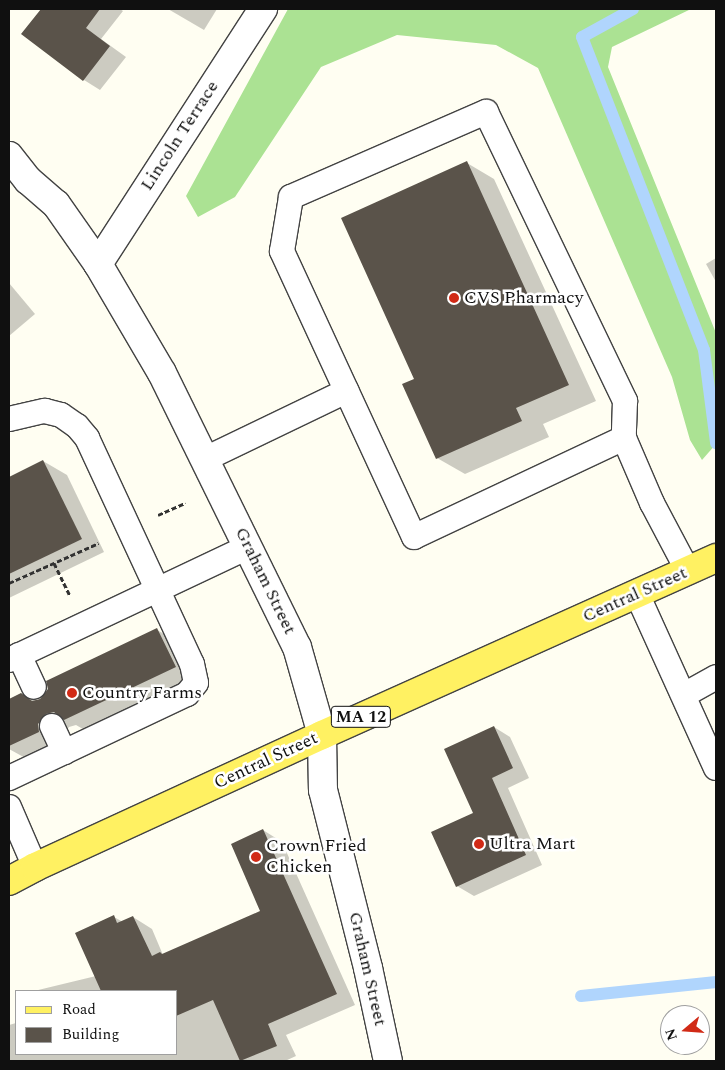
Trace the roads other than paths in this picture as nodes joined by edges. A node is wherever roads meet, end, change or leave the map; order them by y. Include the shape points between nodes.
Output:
1 (263, 9) edge
2 (9, 156) edge
3 (98, 264) junction
4 (346, 391) junction
5 (9, 419) edge
6 (77, 426) junction
7 (9, 436) edge
8 (624, 438) junction
9 (205, 459) junction
10 (248, 547) junction
11 (716, 558) edge
12 (688, 571) junction
13 (157, 590) junction
14 (637, 594) junction
15 (14, 658) edge
16 (716, 677) edge
17 (34, 687) dead end
18 (684, 695) junction
19 (52, 726) dead end
20 (322, 736) junction
21 (64, 752) junction
22 (716, 768) edge
23 (9, 778) edge
24 (9, 807) edge
25 (35, 867) junction
26 (9, 882) edge
27 (388, 1061) edge

1 - 3 street, Lincoln Terrace
2 - 3 street, Graham Street via 28,180 56,204
3 - 9 street, Graham Street via 162,372
4 - 8 lane via 414,537
4 - 8 lane via 282,251 291,197 486,112 625,401
4 - 9 lane
5 - 6 lane via 45,411 62,416
6 - 7 lane via 42,423
6 - 13 lane via 87,438
8 - 12 lane via 652,503
9 - 10 street, Graham Street
10 - 13 lane
10 - 20 street, Graham Street via 297,647
11 - 12 main road, Central Street / MA 12
12 - 14 main road, Central Street / MA 12
13 - 15 lane
13 - 21 lane via 192,664 196,683 193,689
14 - 18 lane
14 - 20 main road, Central Street / MA 12
15 - 17 lane
16 - 18 lane
18 - 22 lane
19 - 21 lane
20 - 25 main road, Central Street / MA 12
20 - 27 street, Graham Street via 323,790
21 - 23 lane
24 - 25 lane
25 - 26 main road, Central Street / MA 12

